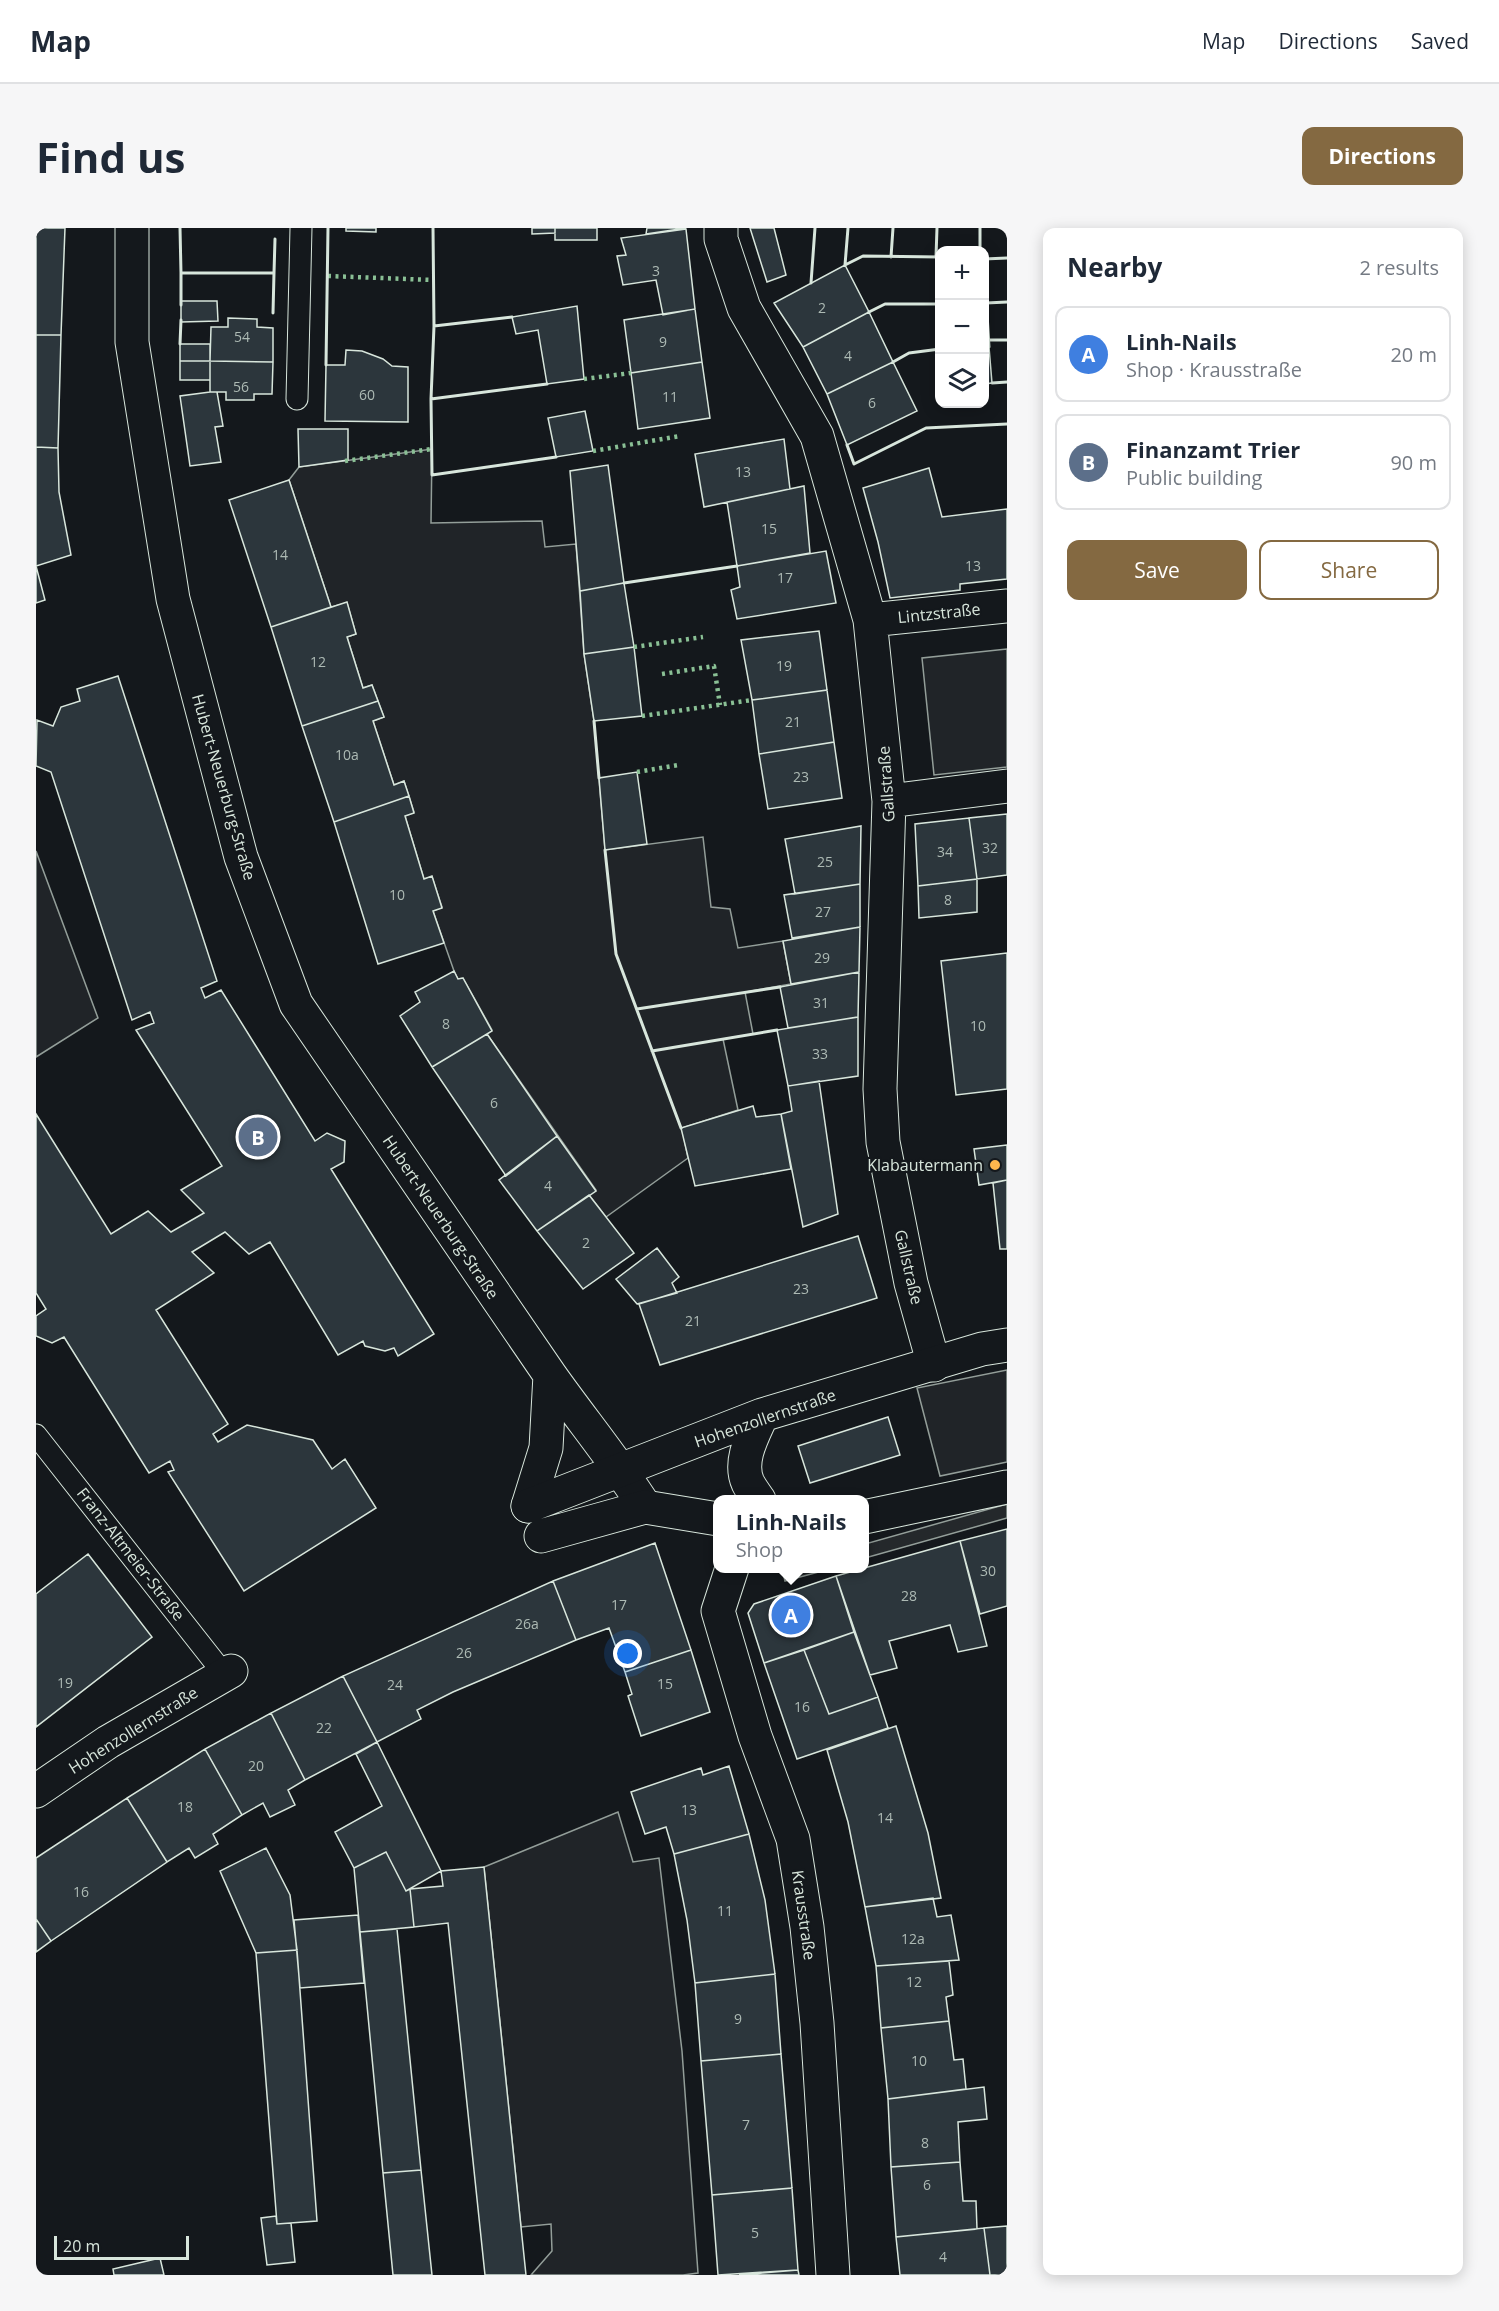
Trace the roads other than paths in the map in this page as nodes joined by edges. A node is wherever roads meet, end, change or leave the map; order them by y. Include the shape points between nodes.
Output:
1 (132, 228) edge
2 (301, 228) edge
3 (721, 228) edge
4 (297, 399) dead end
5 (1007, 606) edge
6 (870, 620) junction
7 (1007, 786) edge
8 (889, 801) junction
9 (1007, 1345) edge
10 (933, 1365) junction
11 (550, 1375) junction
12 (762, 1415) junction
13 (36, 1435) edge
14 (621, 1469) junction
15 (1007, 1486) edge
16 (756, 1495) edge
17 (645, 1507) junction
18 (869, 1516) edge
19 (713, 1518) edge
20 (541, 1536) dead end
21 (731, 1573) edge
22 (227, 1672) joint
23 (36, 1791) edge
24 (833, 2275) edge

1 - 11 street, Hubert-Neuerburg-Straße via 132,342 173,599 241,857 296,1004
2 - 4 lane
3 - 6 street, Gallstraße via 721,239 744,308 817,436
5 - 6 street, Lintzstraße
6 - 8 street, Gallstraße
7 - 8 street
8 - 10 street, Gallstraße via 880,1089 883,1142 911,1283
9 - 10 street, Hohenzollernstraße
10 - 12 street, Hohenzollernstraße
11 - 14 street, Hubert-Neuerburg-Straße
11 - 14 street, Hohenzollernstraße via 546,1448 528,1506
12 - 14 street, Hohenzollernstraße
12 - 16 street via 745,1463 747,1482
13 - 22 lane, Franz-Altmeier-Straße
14 - 17 street, Hubert-Neuerburg-Straße
15 - 18 street
17 - 19 street
17 - 20 street
21 - 24 street, Krausstraße via 718,1611 755,1736 793,1839 807,1927
22 - 23 street, Hohenzollernstraße via 108,1742

